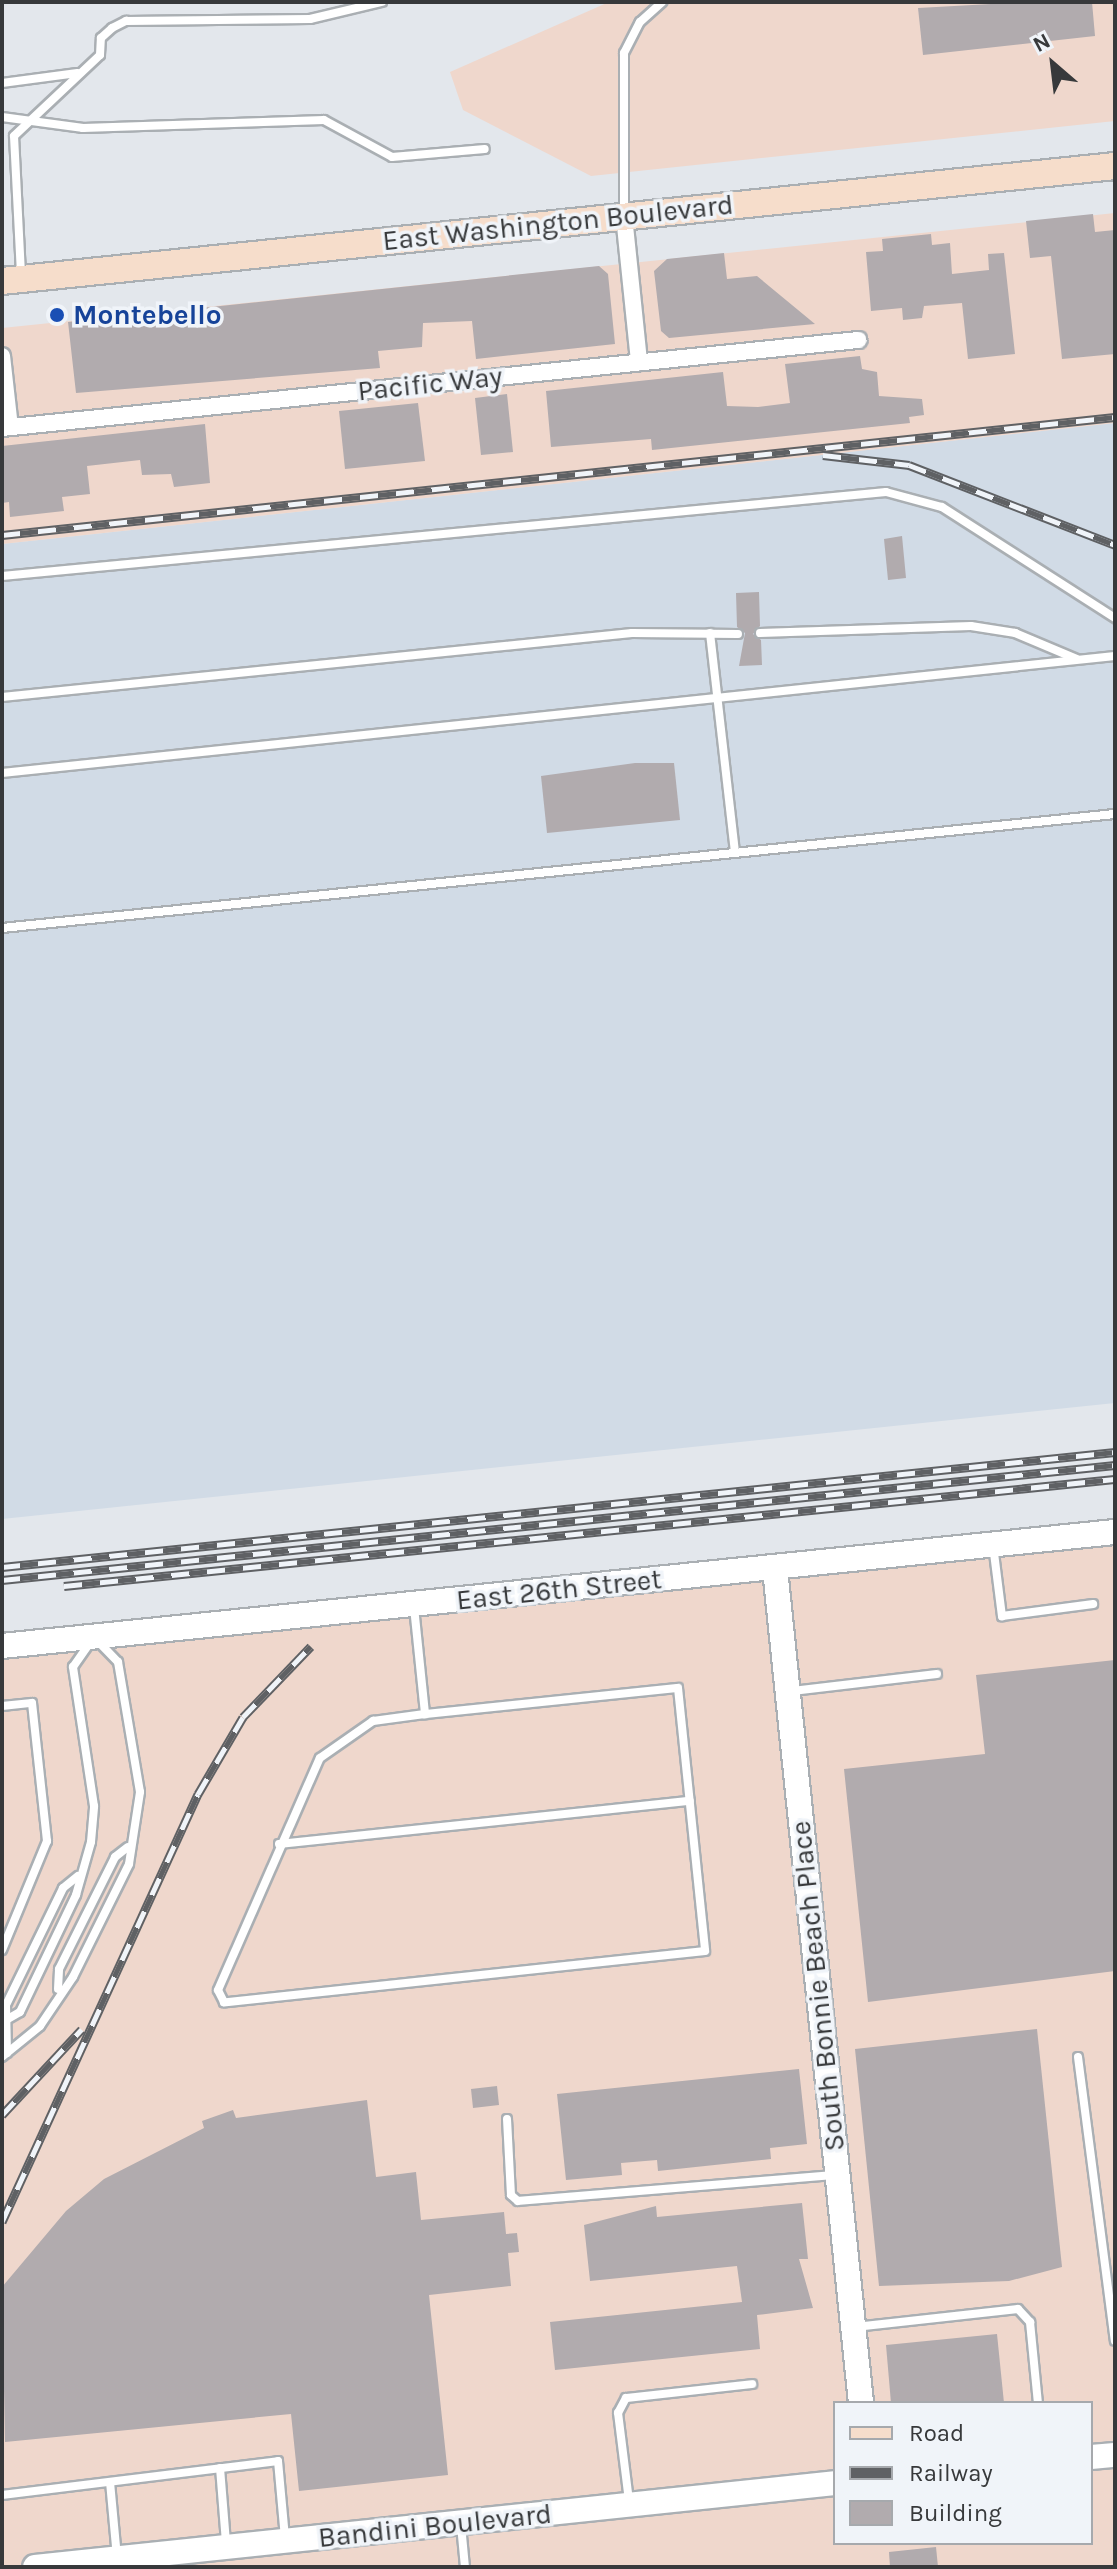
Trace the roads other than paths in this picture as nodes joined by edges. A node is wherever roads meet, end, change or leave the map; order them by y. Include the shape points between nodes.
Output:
1 (382, 2) edge
2 (662, 2) edge
3 (78, 73) junction
4 (2, 83) edge
5 (2, 117) edge
6 (25, 120) junction
7 (485, 149) dead end
8 (1115, 166) edge
9 (624, 216) junction
10 (12, 280) edge
11 (858, 340) dead end
12 (2, 356) edge
13 (639, 362) junction
14 (6, 427) edge
15 (2, 576) edge
16 (1115, 618) edge
17 (710, 633) junction
18 (760, 633) dead end
19 (738, 634) dead end
20 (1115, 656) edge
21 (1078, 660) junction
22 (2, 697) edge
23 (718, 698) junction
24 (2, 773) edge
25 (1115, 814) edge
26 (735, 853) junction
27 (2, 928) edge
28 (1115, 1532) edge
29 (993, 1545) junction
30 (775, 1569) junction
31 (1093, 1604) dead end
32 (414, 1605) junction
33 (94, 1637) junction
34 (2, 1646) edge
35 (937, 1674) dead end
36 (788, 1691) junction
37 (2, 1706) edge
38 (425, 1714) junction
39 (690, 1801) junction
40 (279, 1844) junction
41 (128, 1847) junction
42 (78, 1876) junction
43 (2, 1950) edge
44 (58, 1989) junction
45 (6, 2020) junction
46 (4, 2055) edge
47 (1078, 2057) dead end
48 (507, 2119) dead end
49 (838, 2175) junction
50 (854, 2328) junction
51 (1115, 2341) edge
52 (752, 2384) dead end
53 (861, 2401) edge
54 (1038, 2401) edge
55 (1115, 2455) edge
56 (1093, 2457) edge
57 (220, 2468) junction
58 (110, 2482) junction
59 (833, 2483) edge
60 (2, 2495) edge
61 (629, 2506) junction
62 (461, 2524) junction
63 (285, 2542) junction
64 (226, 2548) junction
65 (118, 2558) junction
66 (35, 2567) edge
67 (465, 2567) edge

1 - 3 lane via 296,20 126,21 101,38 100,55
2 - 9 lane via 640,22 624,53
3 - 4 lane
3 - 6 lane
5 - 6 lane
6 - 7 lane via 83,128 324,120 392,157
6 - 10 lane via 11,155
8 - 9 main road, East Washington Boulevard
9 - 10 main road, East Washington Boulevard
9 - 13 street
11 - 13 street, Pacific Way
12 - 14 street
13 - 14 street, Pacific Way
15 - 16 lane via 886,492 942,507
17 - 19 lane
17 - 22 lane via 632,633
17 - 23 lane
18 - 21 lane via 971,626 1015,633
20 - 21 lane
21 - 23 lane
23 - 24 lane
23 - 26 lane
25 - 26 lane
26 - 27 lane
28 - 29 street, East 26th Street
29 - 30 street, East 26th Street
29 - 31 lane via 1002,1616
30 - 32 street, East 26th Street
30 - 36 street, South Bonnie Beach Place
32 - 33 street, East 26th Street
32 - 38 lane
33 - 34 street, East 26th Street
33 - 41 lane via 118,1662 140,1792
33 - 42 lane via 73,1667 94,1824
35 - 36 lane
36 - 49 street, South Bonnie Beach Place
37 - 43 lane via 32,1703 47,1841
38 - 39 lane via 678,1688
38 - 40 lane via 373,1721 320,1758
39 - 40 lane
39 - 40 lane via 705,1951 224,2002 218,1990
41 - 44 lane via 115,1857 59,1969
41 - 44 lane via 127,1869 73,1977
42 - 45 lane via 21,2009
42 - 45 lane via 52,1910 6,2005
44 - 46 lane via 40,2026
45 - 46 lane
47 - 51 lane
48 - 49 lane via 511,2195 518,2201
49 - 50 street, South Bonnie Beach Place
50 - 53 street, South Bonnie Beach Place
50 - 54 lane via 1018,2309 1030,2322
52 - 61 lane via 626,2398 618,2413
55 - 56 street
57 - 58 lane
57 - 63 lane via 278,2461
57 - 64 lane
58 - 60 lane
58 - 65 lane
59 - 61 street, Bandini Boulevard
61 - 62 street, Bandini Boulevard
62 - 63 street, Bandini Boulevard
62 - 67 lane
63 - 64 street, Bandini Boulevard
64 - 65 street, Bandini Boulevard
65 - 66 street, Bandini Boulevard

